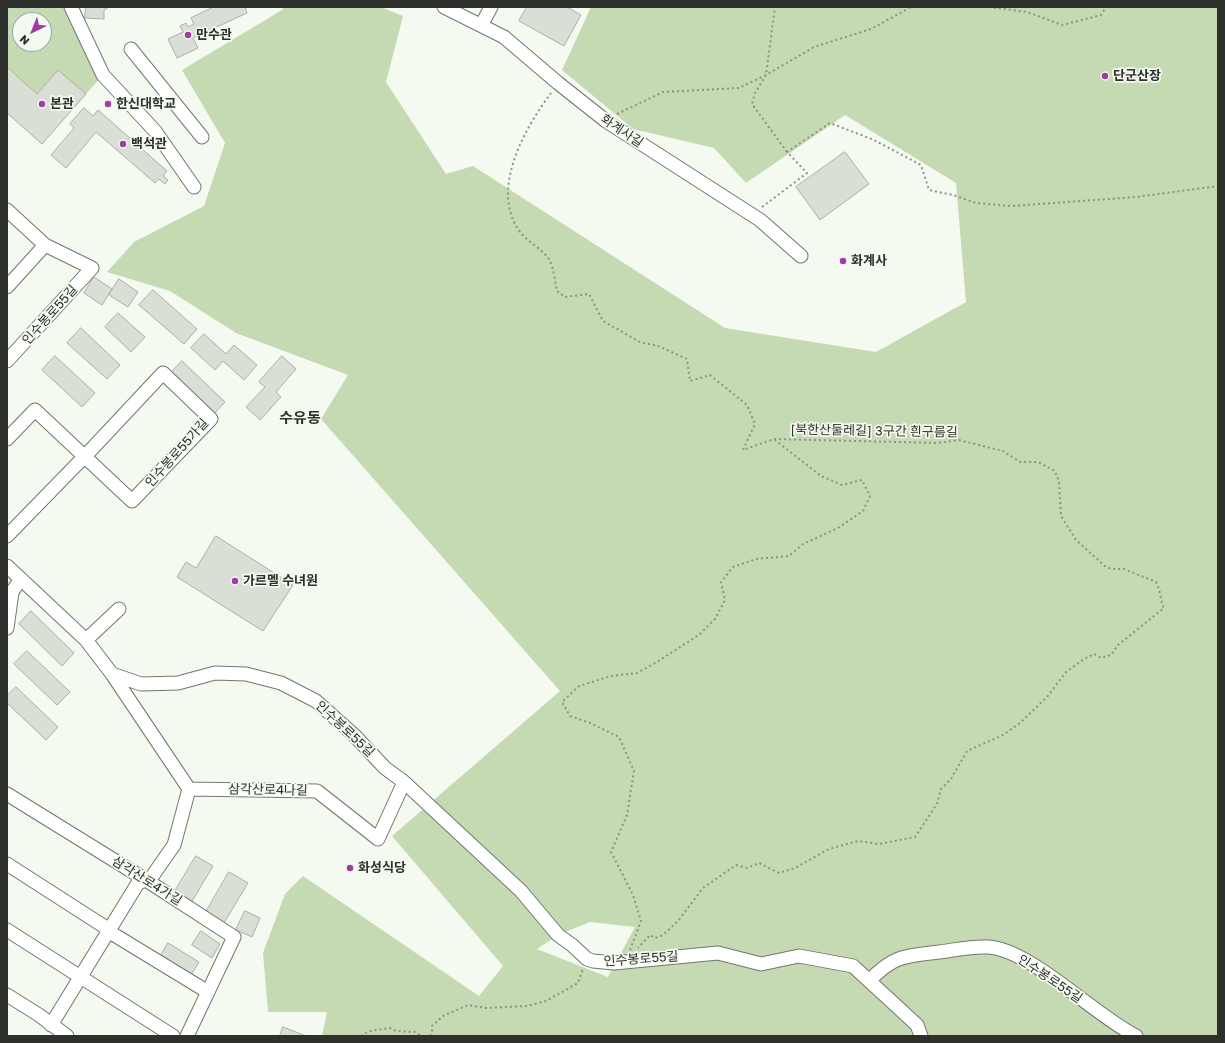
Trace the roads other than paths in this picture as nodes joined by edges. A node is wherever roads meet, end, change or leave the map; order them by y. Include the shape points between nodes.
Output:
1 (70, 7) edge
2 (444, 7) edge
3 (491, 7) edge
4 (482, 24) junction
5 (131, 49) dead end
6 (202, 136) dead end
7 (194, 187) dead end
8 (7, 211) edge
9 (45, 245) junction
10 (801, 256) dead end
11 (7, 287) edge
12 (7, 362) edge
13 (7, 439) edge
14 (85, 456) junction
15 (7, 536) edge
16 (7, 566) edge
17 (20, 580) junction
18 (119, 609) dead end
19 (7, 628) edge
20 (86, 640) junction
21 (112, 674) junction
22 (404, 782) junction
23 (189, 789) junction
24 (7, 794) edge
25 (7, 864) edge
26 (146, 880) junction
27 (7, 930) edge
28 (108, 931) junction
29 (81, 976) junction
30 (869, 981) junction
31 (208, 992) junction
32 (7, 995) edge
33 (51, 1025) junction
34 (67, 1036) edge
35 (173, 1036) edge
36 (187, 1036) edge
37 (920, 1036) edge
38 (1136, 1036) edge

1 - 7 street via 104,75 155,131
2 - 4 street, 화계사길
3 - 4 street
4 - 10 street, 화계사길 via 504,37 606,121 752,215
5 - 6 street
8 - 9 street
9 - 11 street
9 - 12 street, 인수봉로55길 via 92,268
13 - 14 street, 인수봉로55가길 via 35,410
14 - 14 street, 인수봉로55가길 via 163,373 211,419 132,501
14 - 15 street, 인수봉로55가길
16 - 17 street
17 - 19 street via 12,592
17 - 20 street
18 - 20 street
20 - 21 street
21 - 22 street, 인수봉로55길 via 141,684 178,683 215,672 246,674 282,683 316,701 354,735 385,768
21 - 23 street
22 - 23 street, 삼각산로4나길 via 378,839 318,791
22 - 30 street, 인수봉로55길 via 521,892 558,935 593,962 614,963 718,953 761,964 799,956 853,966
23 - 26 street via 174,845 151,878
24 - 26 street, 삼각산로4가길
25 - 28 street
26 - 28 street via 138,883
26 - 31 street, 삼각산로4가길 via 234,937
27 - 29 street
28 - 29 street
28 - 31 street
29 - 33 street
29 - 35 street
30 - 37 street, 인수봉로55길 via 917,1025
30 - 38 street, 인수봉로55길 via 893,960 913,955 988,947 1002,949 1027,960 1098,1013
31 - 36 street, 삼각산로4가길
32 - 33 street
33 - 34 street

